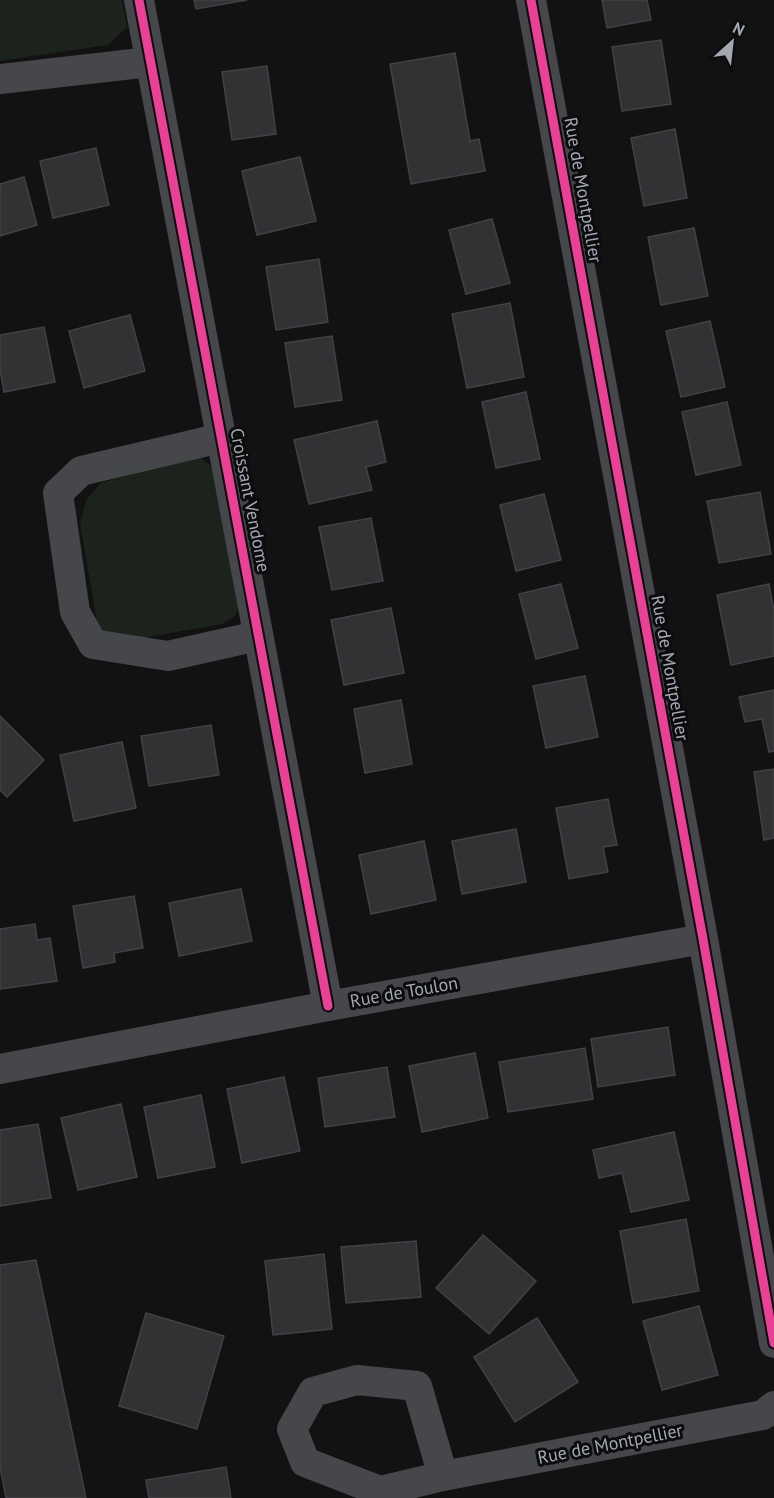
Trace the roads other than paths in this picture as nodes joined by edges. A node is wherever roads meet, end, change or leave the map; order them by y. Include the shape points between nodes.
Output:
1 (138, 0) edge
2 (531, 0) edge
3 (150, 62) junction
4 (0, 79) edge
5 (221, 438) junction
6 (258, 636) junction
7 (703, 939) junction
8 (328, 1006) junction
9 (0, 1069) edge
10 (774, 1342) edge
11 (774, 1406) edge
12 (443, 1476) junction

1 - 3 street, Croissant Vendome
2 - 7 street, Rue de Montpellier
3 - 4 street
3 - 5 street, Croissant Vendome
5 - 6 street, Croissant Vendome
5 - 6 street, Croissant Vendome via 81,471 58,493 75,612 93,644 168,656
6 - 8 street, Croissant Vendome
7 - 8 street, Rue de Toulon
7 - 10 street, Rue de Montpellier
8 - 9 street, Rue de Toulon
11 - 12 street, Rue de Montpellier via 763,1415
12 - 12 street, Rue de Montpellier via 417,1386 357,1380 313,1392 292,1429 305,1462 380,1491

